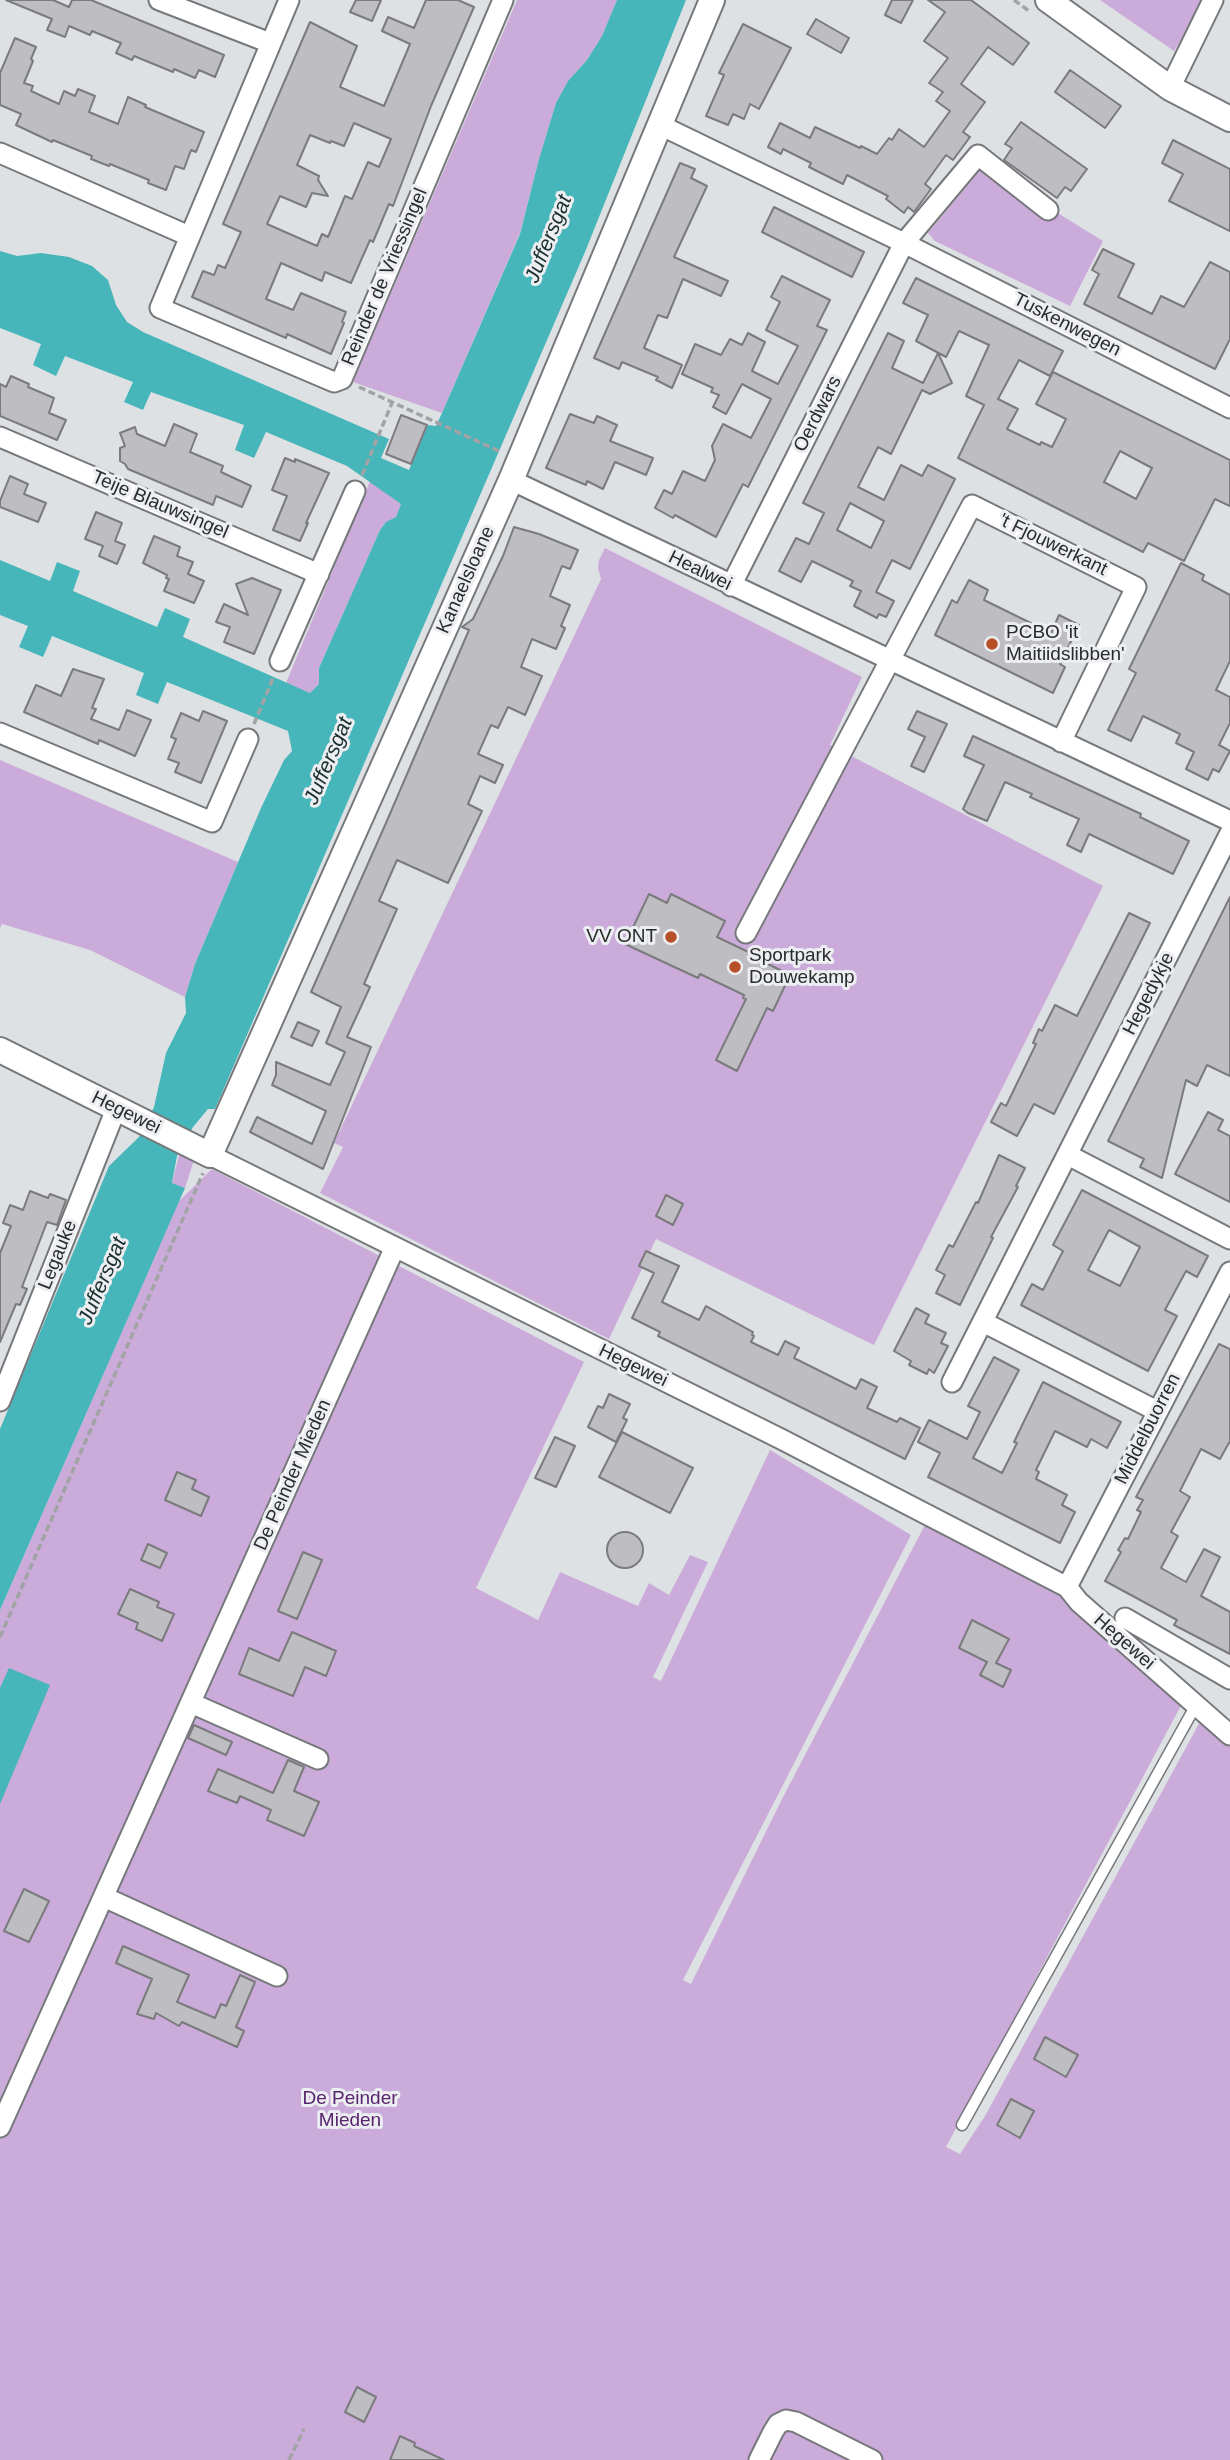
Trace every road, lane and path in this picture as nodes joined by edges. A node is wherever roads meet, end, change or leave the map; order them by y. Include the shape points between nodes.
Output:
1 (159, 0) edge
2 (289, 0) edge
3 (503, 0) edge
4 (712, 0) edge
5 (1048, 0) edge
6 (1213, 0) edge
7 (270, 43) junction
8 (1170, 88) junction
9 (1230, 119) edge
10 (660, 125) junction
11 (0, 153) edge
12 (1048, 210) dead end
13 (189, 236) junction
14 (904, 243) junction
15 (342, 379) junction
16 (392, 403) junction
17 (1230, 408) edge
18 (0, 438) edge
19 (503, 453) dead end
20 (511, 480) junction
21 (355, 491) joint
22 (319, 574) junction
23 (732, 586) junction
24 (279, 661) joint
25 (890, 661) junction
26 (0, 733) edge
27 (248, 739) joint
28 (1061, 742) junction
29 (1230, 821) edge
30 (1230, 833) edge
31 (746, 933) dead end
32 (0, 1050) edge
33 (126, 1113) junction
34 (205, 1152) junction
35 (1068, 1155) junction
36 (1230, 1239) edge
37 (395, 1247) junction
38 (1230, 1272) edge
39 (983, 1322) junction
40 (952, 1382) dead end
41 (0, 1401) edge
42 (1157, 1411) junction
43 (1067, 1587) junction
44 (1125, 1618) dead end
45 (0, 1637) edge
46 (1230, 1679) edge
47 (191, 1703) junction
48 (1196, 1705) junction
49 (1230, 1735) edge
50 (318, 1759) dead end
51 (104, 1897) junction
52 (277, 1976) dead end
53 (962, 2125) dead end
54 (0, 2127) edge
55 (304, 2429) dead end
56 (289, 2460) edge
57 (759, 2460) edge
58 (872, 2460) edge

1 - 7 street
2 - 7 street, Reinder de Vriessingel
3 - 15 street, Reinder de Vriessingel
4 - 10 street, Kanaelsloane
5 - 8 street
6 - 8 street
7 - 13 street, Reinder de Vriessingel
8 - 9 street
10 - 14 street, Tuskenwegen
10 - 20 street, Kanaelsloane
11 - 13 street
12 - 14 street via 978,155
13 - 15 street, Reinder de Vriessingel via 160,308 334,382
14 - 17 street, Tuskenwegen
14 - 23 street, Oerdwars
15 - 16 path
16 - 19 path
16 - 21 path
18 - 22 street, Teije Blauwsingel
20 - 23 street, Healwei
20 - 34 street, Kanaelsloane
21 - 22 street
22 - 24 street
23 - 25 street, Healwei
24 - 27 path
25 - 28 street, Healwei
25 - 28 street, 't Fjouwerkant via 972,506 1136,587
25 - 31 street
26 - 27 street via 212,822
28 - 29 street, Healwei
30 - 35 street, Hegedykje
32 - 33 street, Hegewei
33 - 34 street, Hegewei
33 - 41 street, Legauke
34 - 37 street, Hegewei
34 - 45 path
35 - 36 street
35 - 39 street, Hegedykje
37 - 43 street, Hegewei
37 - 47 street, De Peinder Mieden
38 - 42 street, Middelbuorren
39 - 40 street, Hegedykje
39 - 42 street
42 - 43 street, Middelbuorren
43 - 48 street, Hegewei
44 - 46 street
47 - 50 street
47 - 51 street, De Peinder Mieden
48 - 49 street, Hegewei
48 - 53 lane
51 - 52 street
51 - 54 street, De Peinder Mieden
55 - 56 path
57 - 58 street via 778,2424 786,2420

